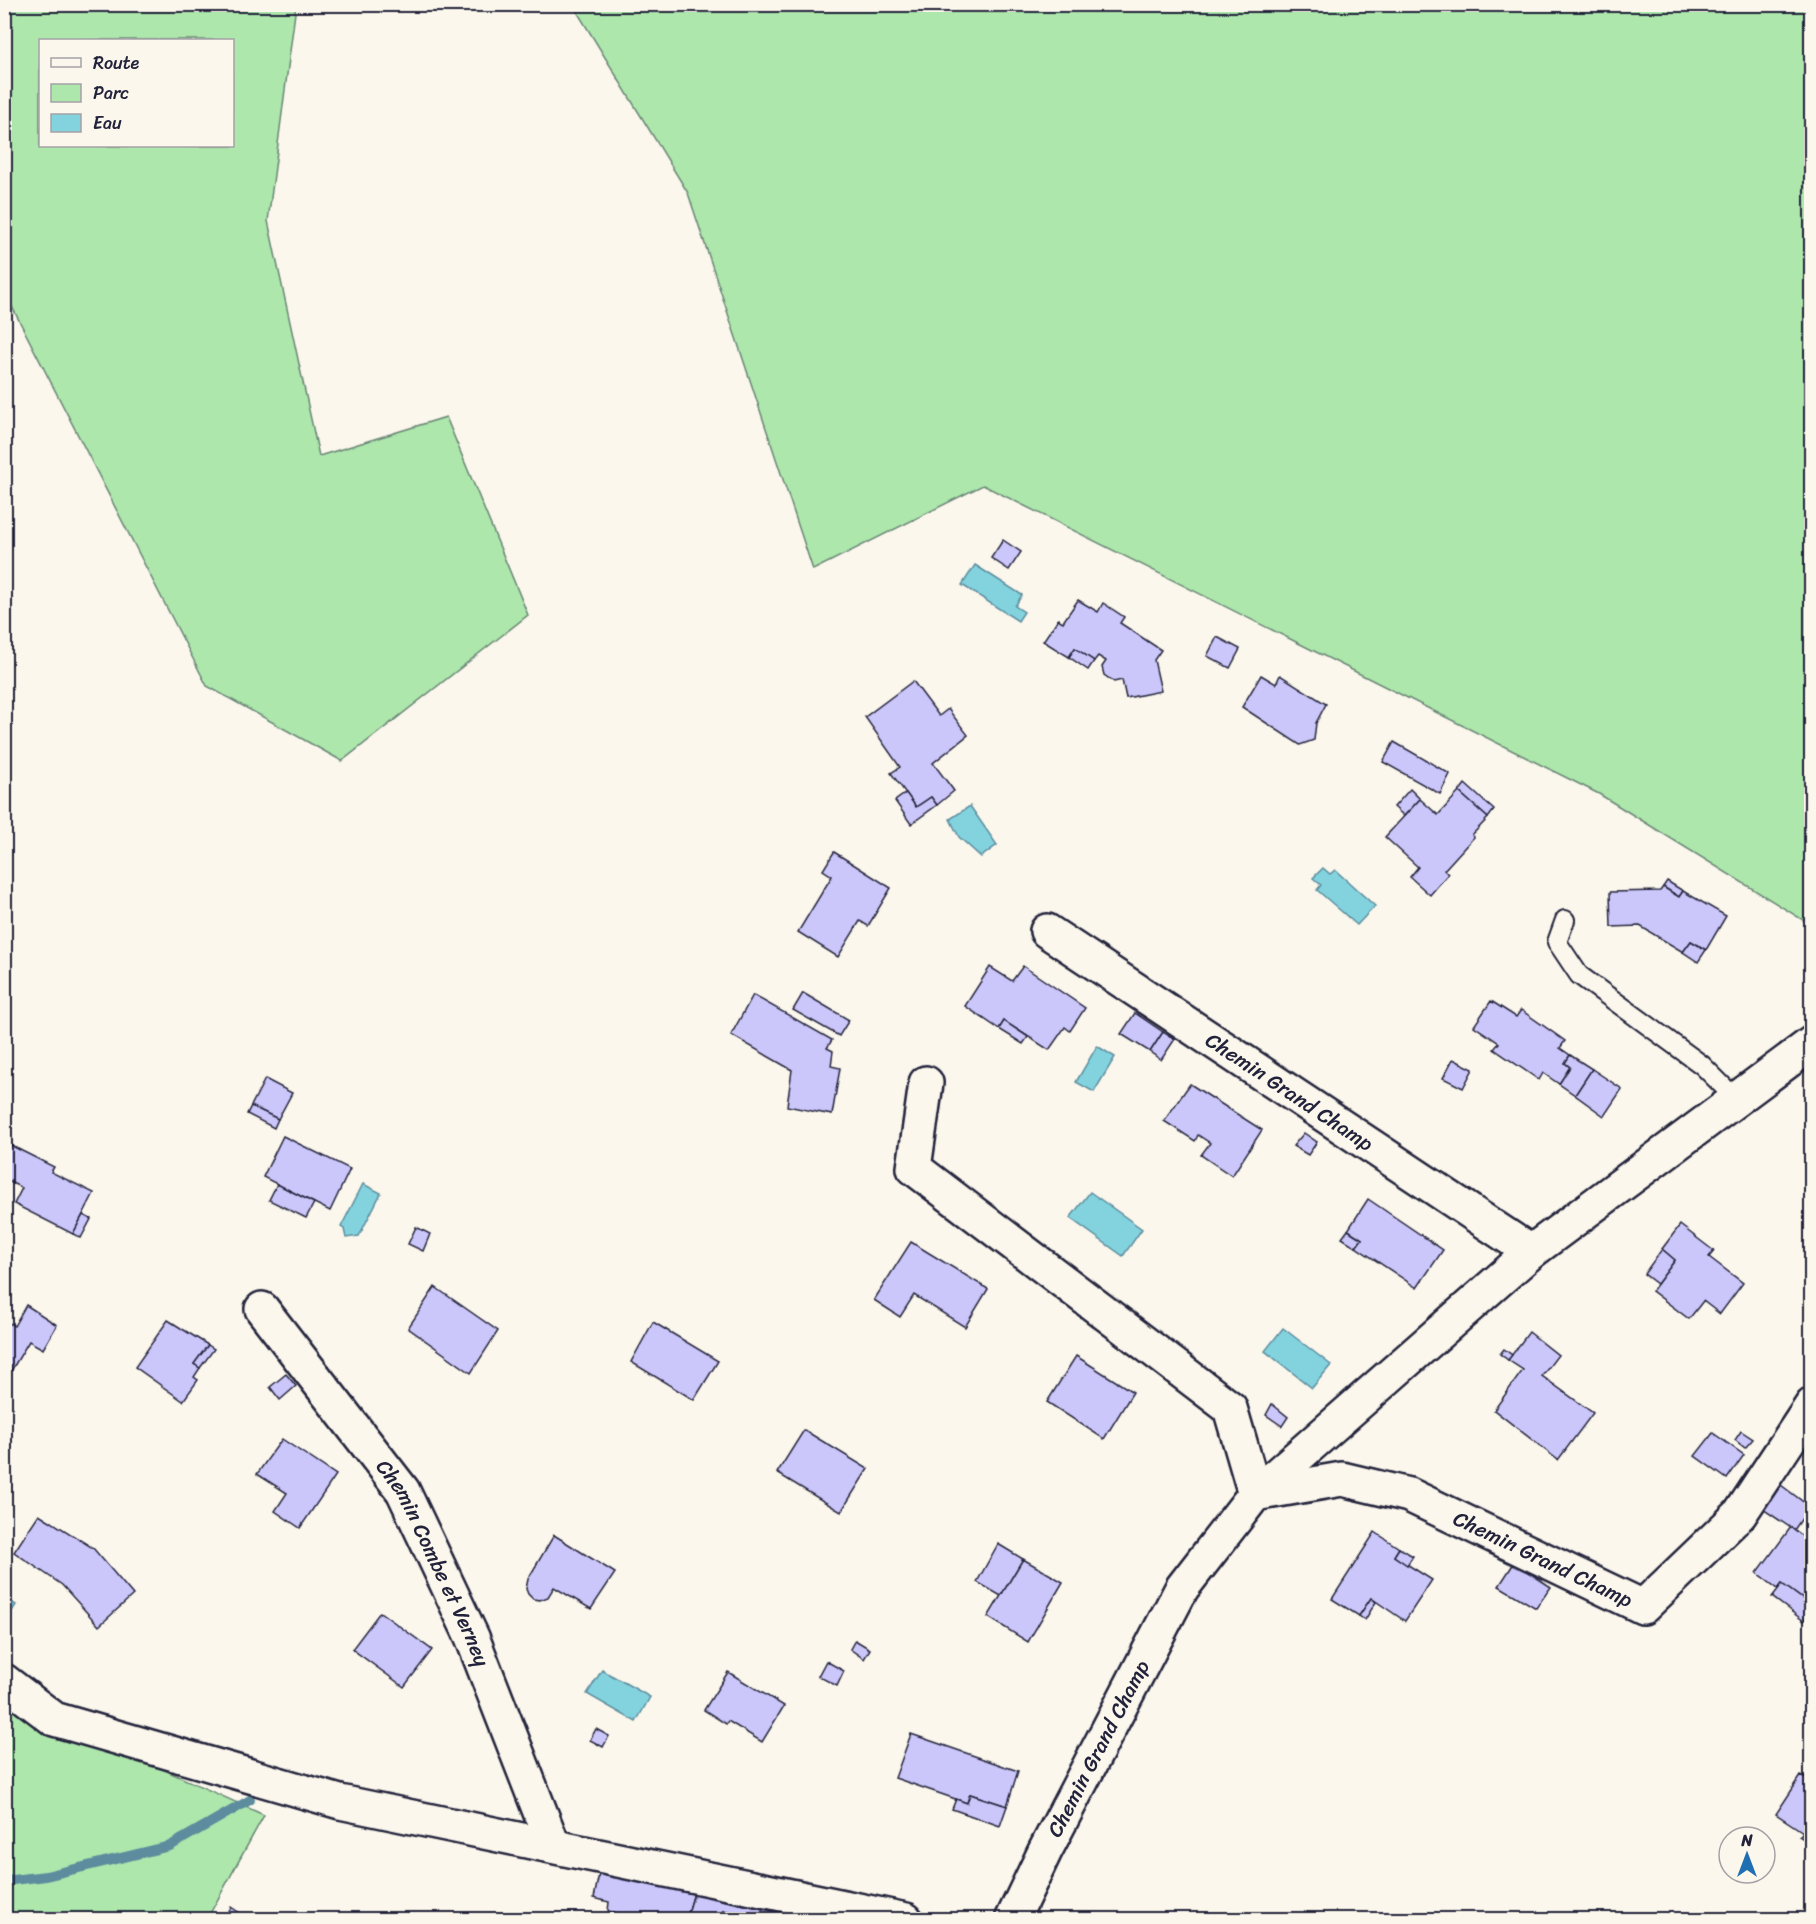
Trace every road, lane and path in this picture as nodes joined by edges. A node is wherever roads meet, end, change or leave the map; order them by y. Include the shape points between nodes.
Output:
1 (1812, 357) edge
2 (1812, 383) edge
3 (1564, 920) dead end
4 (1047, 931) dead end
5 (1812, 1043) edge
6 (926, 1083) dead end
7 (1736, 1099) junction
8 (1531, 1252) junction
9 (262, 1309) dead end
10 (1812, 1405) edge
11 (1255, 1494) junction
12 (4, 1681) edge
13 (553, 1845) junction
14 (906, 1920) edge
15 (1012, 1920) edge

1 - 2 path via 1807,378
3 - 7 lane via 1557,942 1580,975 1702,1065
4 - 8 street, Chemin Grand Champ
5 - 7 street, Chemin Grand Champ
6 - 11 street via 914,1168 1230,1408
7 - 8 street, Chemin Grand Champ
8 - 11 street, Chemin Grand Champ
9 - 13 street, Chemin Combe et Verney via 403,1491 472,1637
10 - 11 street, Chemin Grand Champ via 1740,1514 1643,1607 1409,1495 1342,1479
11 - 15 street, Chemin Grand Champ via 1182,1588
12 - 13 street via 54,1719 340,1802
13 - 14 street

